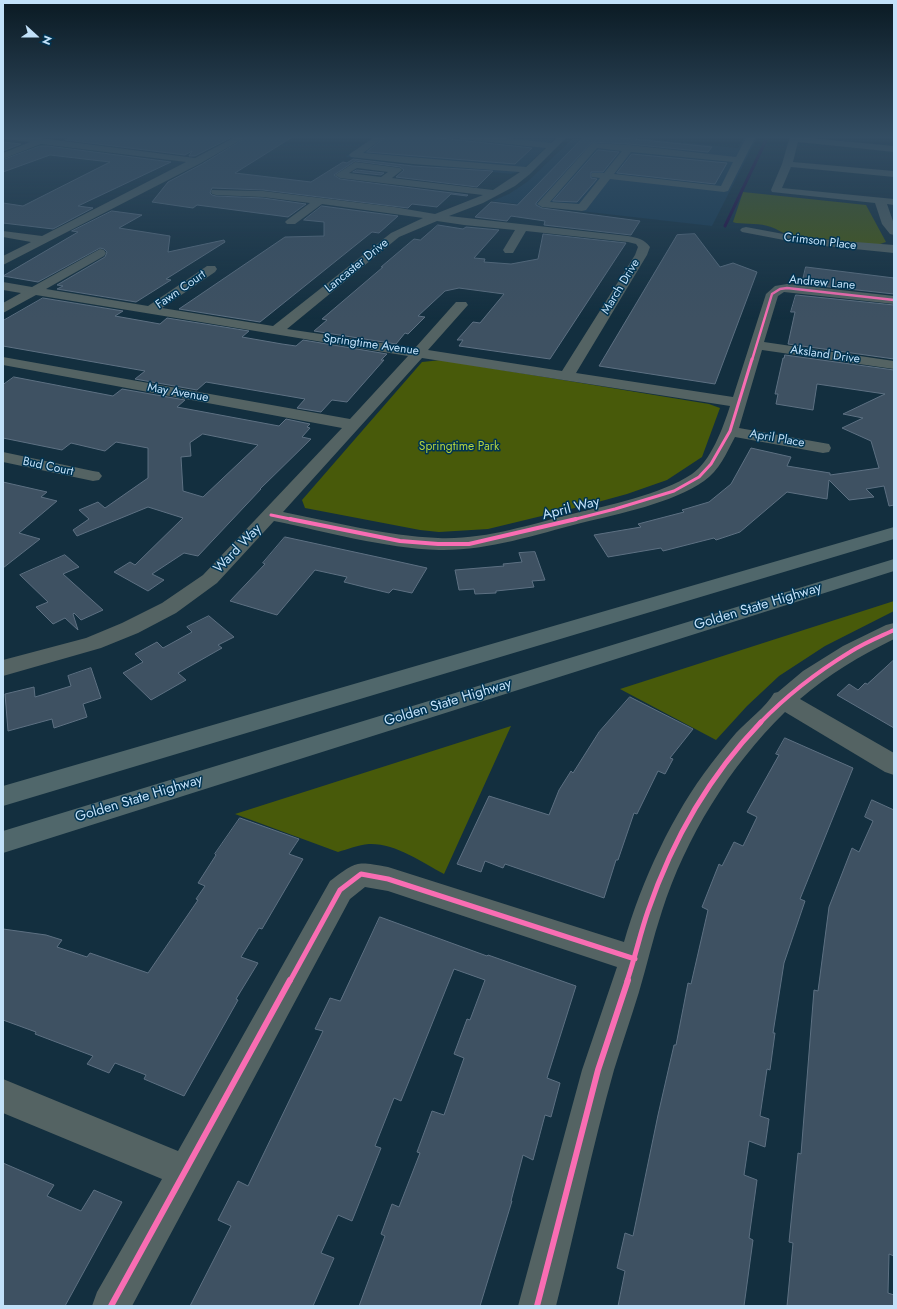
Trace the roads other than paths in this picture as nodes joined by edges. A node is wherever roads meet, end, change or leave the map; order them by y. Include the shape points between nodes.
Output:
1 (121, 197) edge
2 (287, 197) edge
3 (486, 197) edge
4 (548, 197) edge
5 (591, 197) edge
6 (843, 197) edge
7 (320, 201) junction
8 (880, 201) junction
9 (894, 202) edge
10 (434, 217) junction
11 (291, 222) dead end
12 (522, 227) junction
13 (746, 230) dead end
14 (894, 232) edge
15 (3, 234) edge
16 (38, 239) junction
17 (894, 249) edge
18 (510, 250) dead end
19 (100, 253) dead end
20 (3, 254) edge
21 (3, 261) edge
22 (211, 269) dead end
23 (3, 286) edge
24 (34, 291) junction
25 (894, 300) edge
26 (461, 305) dead end
27 (3, 309) edge
28 (151, 310) junction
29 (765, 317) joint
30 (276, 331) junction
31 (756, 344) junction
32 (419, 352) junction
33 (3, 361) edge
34 (894, 365) edge
35 (567, 375) junction
36 (738, 403) junction
37 (354, 424) junction
38 (730, 431) junction
39 (823, 448) dead end
40 (3, 457) edge
41 (93, 476) dead end
42 (270, 515) junction
43 (894, 533) edge
44 (894, 565) edge
45 (894, 630) edge
46 (4, 664) edge
47 (782, 699) junction
48 (894, 765) edge
49 (3, 796) edge
50 (3, 842) edge
51 (635, 959) junction
52 (3, 1096) edge
53 (184, 1171) junction
54 (111, 1306) edge
55 (537, 1306) edge

1 - 16 street
2 - 7 street
3 - 10 street, Lancaster Drive
4 - 5 street via 542,204 582,208
6 - 8 street
7 - 10 street
7 - 11 street
8 - 9 street
8 - 14 street via 888,224
10 - 12 street
10 - 30 street, Lancaster Drive via 388,240
12 - 18 street
12 - 35 street, March Drive via 628,239 640,242 644,247
13 - 17 street, Crimson Place via 805,241
15 - 16 street
16 - 20 street
16 - 21 street
19 - 24 street
22 - 28 street, Fawn Court
23 - 24 street, Springtime Avenue
24 - 27 street
24 - 28 street, Springtime Avenue
25 - 29 street, Andrew Lane via 787,288 772,294
26 - 32 street, Ward Way
28 - 30 street, Springtime Avenue
29 - 31 street, April Way
30 - 32 street, Springtime Avenue
31 - 34 street, Aksland Drive
31 - 36 street, April Way
32 - 35 street, Springtime Avenue
32 - 37 street, Ward Way
33 - 37 street, May Avenue
35 - 36 street, Springtime Avenue
36 - 38 street, April Way
37 - 42 street, Ward Way
38 - 39 street, April Place
38 - 42 street, April Way via 703,473 674,491 593,515 469,544 400,541
40 - 41 street, Bud Court
42 - 46 street, Ward Way via 210,579 169,608 93,643
43 - 49 highway
44 - 50 highway, Golden State Highway
45 - 47 street via 873,638 815,673
47 - 48 street
47 - 51 street via 734,752 711,782 690,817 650,904
51 - 53 street via 388,879 361,874 340,890
51 - 55 street via 599,1069
52 - 53 street
53 - 54 street

